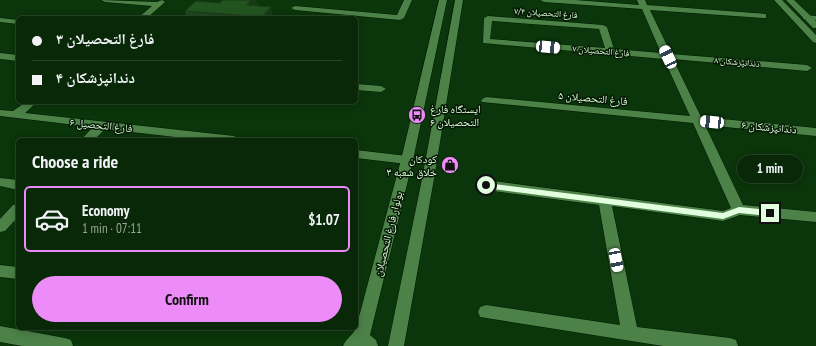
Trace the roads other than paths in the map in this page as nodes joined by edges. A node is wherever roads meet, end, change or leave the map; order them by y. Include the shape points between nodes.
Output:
1 (111, 0) edge
2 (301, 0) edge
3 (408, 0) edge
4 (442, 0) edge
5 (459, 0) edge
6 (544, 0) edge
7 (778, 0) edge
8 (790, 0) edge
9 (161, 2) edge
10 (643, 4) edge
11 (144, 16) edge
12 (763, 16) dead end
13 (796, 19) junction
14 (0, 20) edge
15 (813, 21) edge
16 (16, 22) edge
17 (816, 40) edge
18 (486, 42) joint
19 (610, 52) junction
20 (0, 56) edge
21 (668, 57) junction
22 (16, 58) edge
23 (807, 68) dead end
24 (358, 87) edge
25 (381, 89) dead end
26 (486, 100) dead end
27 (29, 104) edge
28 (0, 113) edge
29 (15, 115) junction
30 (697, 120) junction
31 (102, 125) junction
32 (816, 132) edge
33 (89, 138) edge
34 (216, 138) edge
35 (358, 154) edge
36 (407, 160) junction
37 (0, 182) edge
38 (16, 185) edge
39 (486, 185) dead end
40 (605, 201) junction
41 (739, 210) junction
42 (16, 211) edge
43 (816, 218) edge
44 (0, 227) edge
45 (0, 270) edge
46 (16, 274) edge
47 (486, 312) dead end
48 (0, 334) edge
49 (630, 334) junction
50 (361, 343) edge
51 (394, 345) edge
52 (65, 346) edge
53 (730, 346) edge

1 - 9 street
2 - 3 street via 295,8 400,18
4 - 36 street, بولوار فارغ التحصیلان
5 - 51 street via 428,179
6 - 10 street
7 - 13 street
8 - 15 street
9 - 11 street
10 - 12 street
10 - 21 street
13 - 15 street
13 - 17 street
14 - 16 street
18 - 19 street, فارغ التحصیلان ۷
18 - 19 street, فارغ التحصیلان ۷/۴ via 488,18 603,27
19 - 21 street, فارغ التحصیلان ۷
20 - 22 street
21 - 23 street, دندانپزشکان ۸
21 - 30 street
24 - 25 street
26 - 30 street, فارغ التحصیلان ۵
27 - 29 street
28 - 29 street, فارغ التحصیل ۶
29 - 31 street, فارغ التحصیل ۶
30 - 32 street, دندانپزشکان ۶
30 - 41 street
31 - 33 street
31 - 34 street, فارغ التحصیل ۶
35 - 36 street
36 - 50 street, بولوار فارغ التحصیلان
37 - 38 street
39 - 40 street
40 - 41 street via 723,216
40 - 49 street
41 - 43 street
42 - 44 street
45 - 46 street
47 - 49 street
48 - 52 street
49 - 53 street

